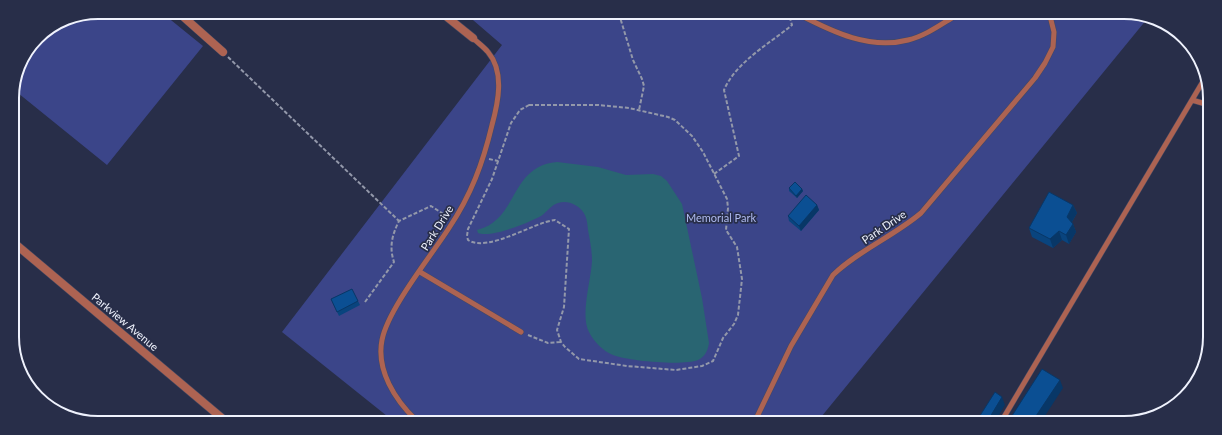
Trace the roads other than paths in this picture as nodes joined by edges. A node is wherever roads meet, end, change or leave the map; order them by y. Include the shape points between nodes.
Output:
1 (186, 19) edge
2 (448, 19) edge
3 (808, 19) edge
4 (949, 19) edge
5 (1051, 19) edge
6 (473, 38) joint
7 (223, 52) road end
8 (1201, 84) edge
9 (1192, 100) junction
10 (1203, 103) edge
11 (19, 247) edge
12 (420, 272) junction
13 (521, 332) road end
14 (219, 416) edge
15 (412, 416) edge
16 (757, 416) edge
17 (1005, 416) edge

1 - 7 street
2 - 6 street
3 - 4 lane via 831,31 862,41 887,43 918,37
5 - 16 lane, Park Drive via 1054,47 1035,78 921,213 904,228 842,266 833,275 791,346
6 - 12 lane, Park Drive via 489,53 498,70 497,106 481,167 454,220
8 - 9 lane
9 - 10 lane
9 - 17 lane
11 - 14 street, Parkview Avenue
12 - 13 lane
12 - 15 lane, Park Drive via 388,324 382,339 380,356 384,374 393,392

